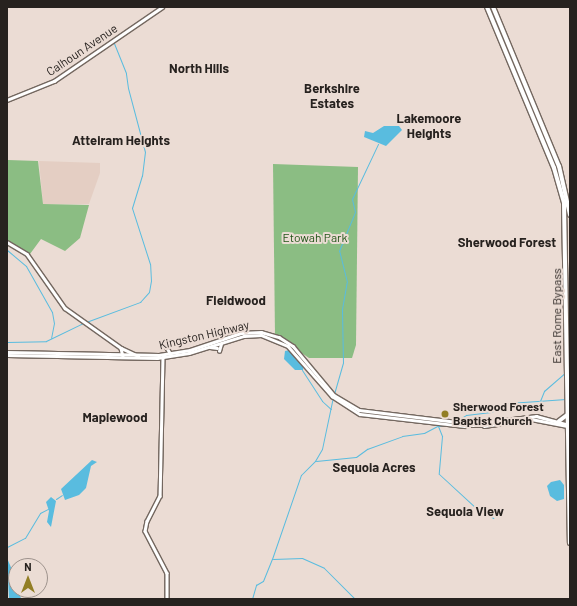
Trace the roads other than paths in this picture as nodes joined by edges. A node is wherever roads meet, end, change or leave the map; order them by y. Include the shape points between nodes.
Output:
1 (162, 7) edge
2 (487, 7) edge
3 (493, 7) edge
4 (7, 100) edge
5 (570, 216) edge
6 (7, 242) edge
7 (221, 343) junction
8 (166, 346) dead end
9 (210, 347) junction
10 (121, 348) junction
11 (7, 352) edge
12 (172, 353) junction
13 (7, 356) edge
14 (141, 356) junction
15 (163, 356) junction
16 (123, 358) junction
17 (157, 358) junction
18 (163, 362) junction
19 (333, 396) junction
20 (568, 415) junction
21 (566, 425) edge
22 (570, 543) edge
23 (167, 599) edge

1 - 4 main road, Calhoun Avenue via 54,81
2 - 20 highway, East Rome Bypass via 554,168 563,198 566,229
3 - 5 highway via 559,166
6 - 10 main road via 27,254 69,311
7 - 9 main road, Kingston Highway
7 - 9 main road via 218,350
7 - 19 main road, Kingston Highway via 250,335 277,339 297,353
8 - 12 main road via 167,352
9 - 15 main road, Kingston Highway
10 - 14 main road
10 - 16 main road
11 - 16 main road
12 - 15 main road, Kingston Highway
12 - 19 main road, Kingston Highway via 241,333 268,333 296,348
13 - 16 main road
14 - 15 main road, Kingston Highway
14 - 16 main road, Kingston Highway
15 - 17 main road, Kingston Highway
15 - 18 main road
16 - 17 main road, Kingston Highway
17 - 18 main road
18 - 23 main road via 160,496 147,521 145,531 167,574
19 - 21 main road via 360,414 415,422 480,427 531,419
20 - 21 highway
20 - 21 highway, East Rome Bypass
21 - 22 highway

